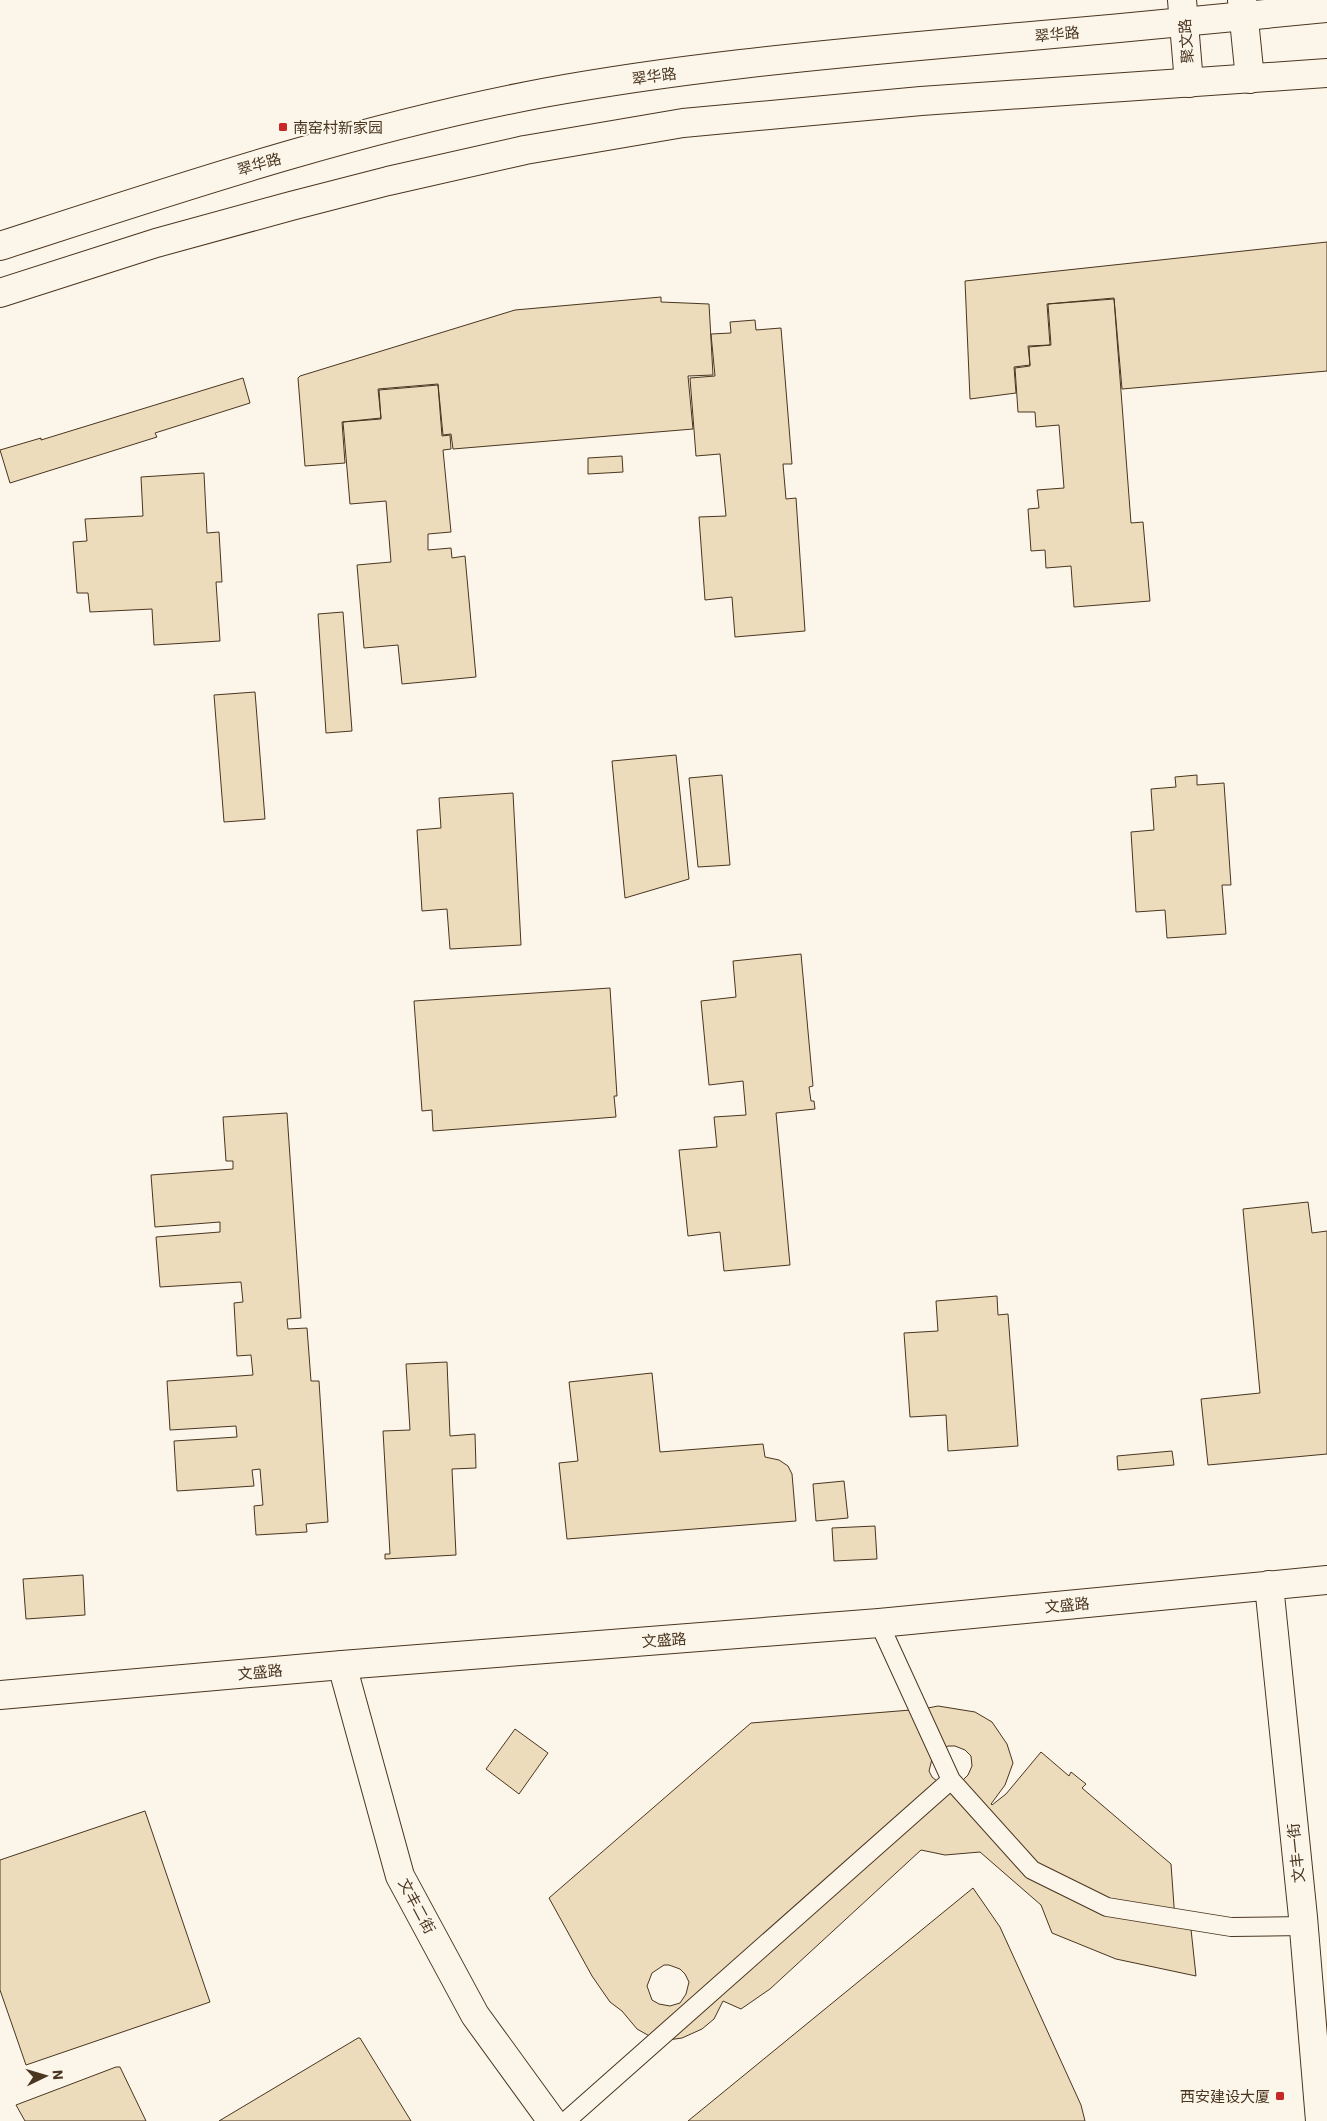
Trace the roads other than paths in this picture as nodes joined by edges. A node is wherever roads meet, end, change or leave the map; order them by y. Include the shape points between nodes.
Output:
1 (1242, 8) edge
2 (1327, 8) edge
3 (1183, 11) edge
4 (1327, 73) edge
5 (1250, 78) junction
6 (1189, 83) junction
7 (0, 246) edge
8 (0, 293) edge
9 (1327, 1580) edge
10 (1269, 1585) junction
11 (879, 1623) junction
12 (342, 1665) junction
13 (0, 1695) edge
14 (951, 1780) junction
15 (1304, 1926) junction
16 (552, 2121) edge
17 (566, 2121) edge
18 (1320, 2121) edge

1 - 2 main road, 翠华路
1 - 3 main road, 翠华路
1 - 5 main road
3 - 6 main road, 聚文路
3 - 7 main road, 翠华路 via 670,73 542,93 336,142
4 - 5 main road
5 - 6 main road
6 - 8 main road via 921,101 683,123 525,150 291,206
9 - 10 main road, 文盛路
10 - 11 main road, 文盛路
10 - 15 main road, 文丰一街
11 - 12 main road, 文盛路
11 - 14 lane
12 - 13 main road, 文盛路
12 - 16 main road, 文丰二街 via 400,1876 475,2015
14 - 15 lane via 1032,1870 1107,1907 1231,1927
14 - 17 lane
15 - 18 main road, 文丰一街

